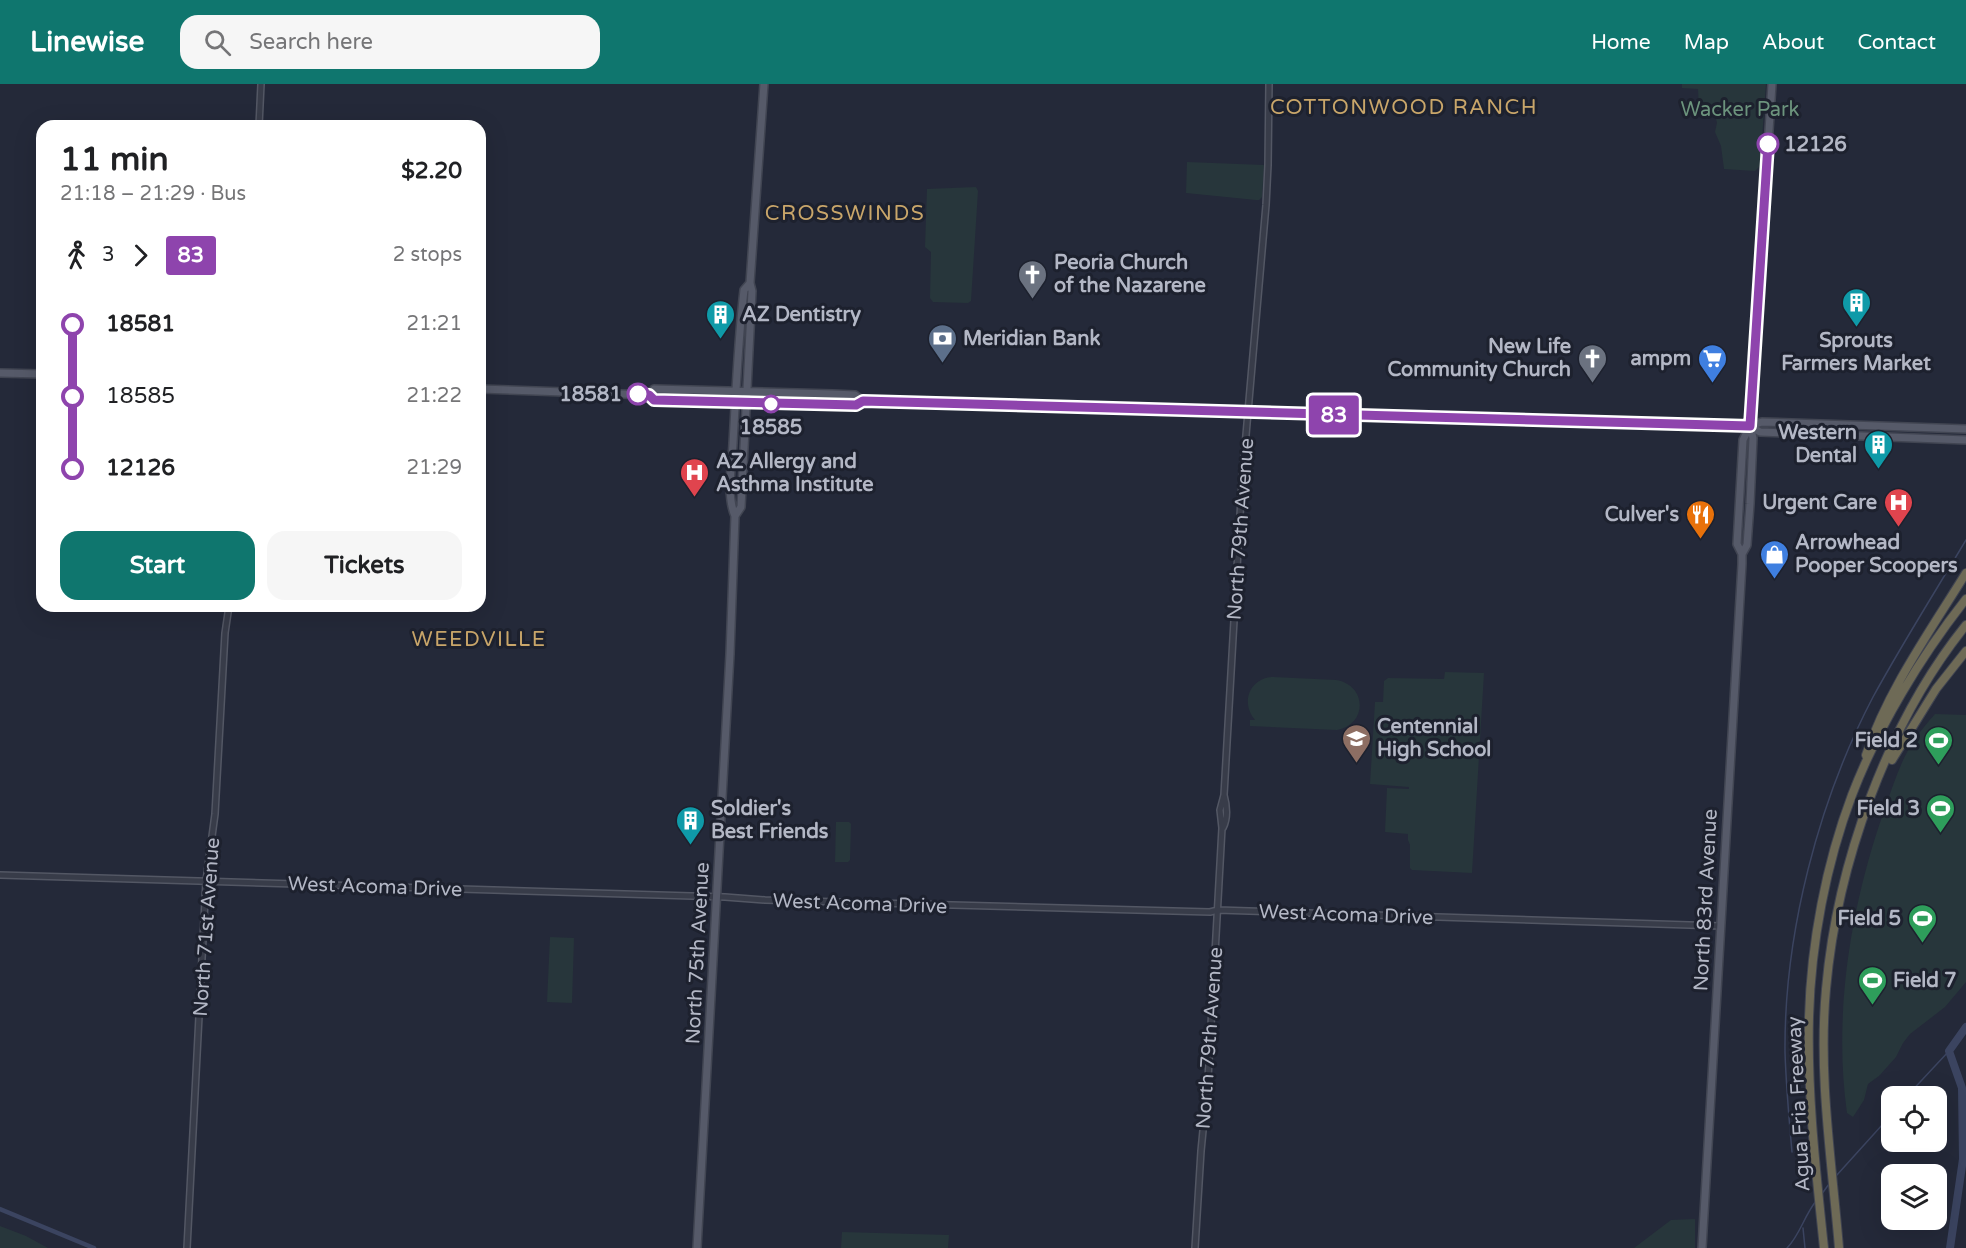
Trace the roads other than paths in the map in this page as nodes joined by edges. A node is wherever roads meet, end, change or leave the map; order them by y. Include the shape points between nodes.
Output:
1 (261, 84) edge
2 (764, 84) edge
3 (1269, 84) edge
4 (1772, 84) edge
5 (259, 120) edge
6 (750, 284) junction
7 (0, 373) edge
8 (36, 374) edge
9 (486, 389) edge
10 (735, 392) junction
11 (747, 392) junction
12 (649, 395) junction
13 (863, 401) junction
14 (735, 403) junction
15 (746, 403) junction
16 (1248, 412) junction
17 (1750, 426) junction
18 (1966, 429) edge
19 (1966, 440) edge
20 (735, 516) junction
21 (1966, 573) edge
22 (1966, 599) edge
23 (228, 612) edge
24 (1966, 625) edge
25 (1966, 651) edge
26 (1878, 778) junction
27 (1853, 794) junction
28 (0, 875) edge
29 (206, 881) junction
30 (717, 897) junction
31 (1218, 910) junction
32 (1720, 926) junction
33 (187, 1248) edge
34 (697, 1248) edge
35 (1196, 1248) edge
36 (1702, 1248) edge
37 (1824, 1248) edge
38 (1839, 1248) edge

1 - 5 street
2 - 6 main road, North 75th Avenue
3 - 16 street, North 79th Avenue via 1266,194
4 - 17 main road, North 83rd Avenue
6 - 10 main road, North 75th Avenue via 744,290
6 - 11 main road, North 75th Avenue
7 - 8 main road
9 - 12 main road
10 - 11 main road
10 - 12 main road via 654,389
10 - 14 main road, North 75th Avenue
11 - 13 main road via 855,395
11 - 15 main road, North 75th Avenue
12 - 14 main road via 654,400
13 - 15 main road via 856,405
13 - 16 main road
14 - 15 main road
14 - 20 main road, North 75th Avenue via 731,477
15 - 20 main road, North 75th Avenue via 741,507
16 - 17 main road
16 - 31 street, North 79th Avenue
17 - 18 main road via 1762,422
17 - 19 main road via 1760,432
17 - 32 main road, North 83rd Avenue via 1743,440 1737,544 1742,554
20 - 30 main road, North 75th Avenue
21 - 27 highway via 1892,698 1870,742
22 - 27 highway, Agua Fria Freeway via 1914,673
23 - 29 street, North 71st Avenue via 215,814
24 - 26 highway, Agua Fria Freeway via 1949,646 1906,719
25 - 26 highway via 1936,689
26 - 38 highway, Agua Fria Freeway via 1856,837 1842,891 1826,990 1825,1091
27 - 37 highway, Agua Fria Freeway via 1831,868 1812,973 1809,1067
28 - 29 street, West Acoma Drive
29 - 30 street, West Acoma Drive
29 - 33 street, North 71st Avenue
30 - 31 street, West Acoma Drive
30 - 34 main road, North 75th Avenue
31 - 32 street, West Acoma Drive
31 - 35 street, North 79th Avenue
32 - 36 main road, North 83rd Avenue

